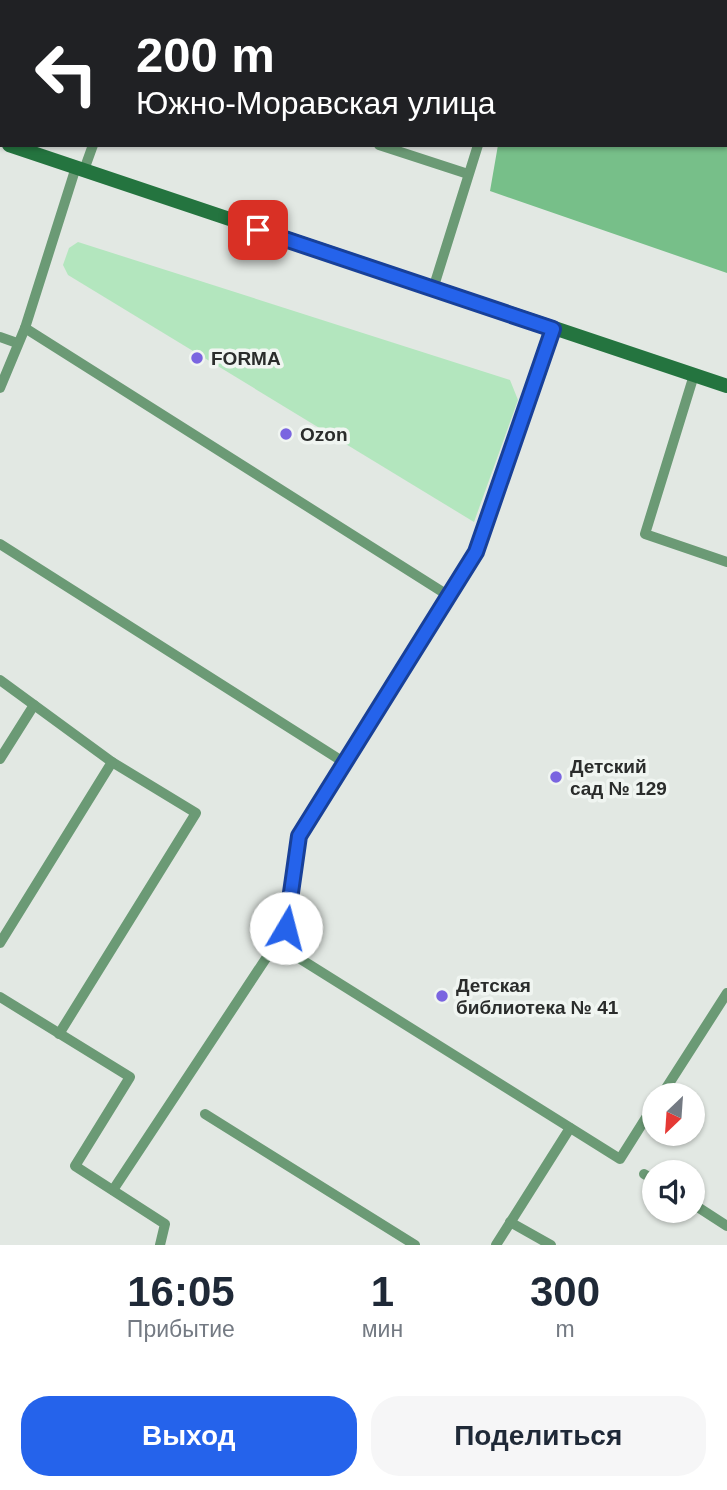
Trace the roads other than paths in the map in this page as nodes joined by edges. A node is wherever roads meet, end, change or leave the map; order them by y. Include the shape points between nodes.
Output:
1 (15, 147) edge
2 (92, 147) edge
3 (385, 147) edge
4 (477, 147) edge
5 (80, 169) junction
6 (468, 174) junction
7 (433, 289) junction
8 (25, 328) junction
9 (553, 329) junction
10 (0, 337) edge
11 (17, 343) junction
12 (694, 374) junction
13 (727, 386) edge
14 (0, 388) edge
15 (0, 544) edge
16 (727, 562) edge
17 (449, 596) junction
18 (0, 680) edge
19 (34, 705) junction
20 (0, 759) edge
21 (112, 762) junction
22 (345, 763) junction
23 (286, 928) junction
24 (0, 943) edge
25 (727, 993) edge
26 (0, 997) edge
27 (60, 1034) junction
28 (669, 1083) edge
29 (205, 1114) dead end
30 (642, 1124) edge
31 (570, 1128) junction
32 (113, 1190) junction
33 (705, 1212) edge
34 (510, 1222) junction
35 (727, 1226) edge
36 (160, 1245) edge
37 (415, 1245) edge
38 (496, 1245) edge
39 (551, 1245) edge

1 - 5 main road
2 - 5 lane
3 - 6 lane
4 - 6 lane
5 - 7 main road
5 - 8 lane
6 - 7 lane
7 - 9 main road
8 - 11 lane
8 - 17 lane
9 - 12 main road
9 - 17 lane via 476,552
10 - 11 lane
11 - 14 lane
12 - 13 main road
12 - 16 lane via 645,534
15 - 22 lane
17 - 22 lane
18 - 19 lane
19 - 20 lane
19 - 21 lane
21 - 24 lane
21 - 27 lane via 195,813
22 - 23 lane via 299,836
23 - 31 lane via 302,960
23 - 32 lane
25 - 28 lane
26 - 27 lane
27 - 32 lane via 131,1077 75,1166
29 - 37 lane
30 - 31 lane via 620,1158
31 - 34 lane
32 - 36 lane via 165,1224
33 - 35 lane
34 - 38 lane
34 - 39 lane

